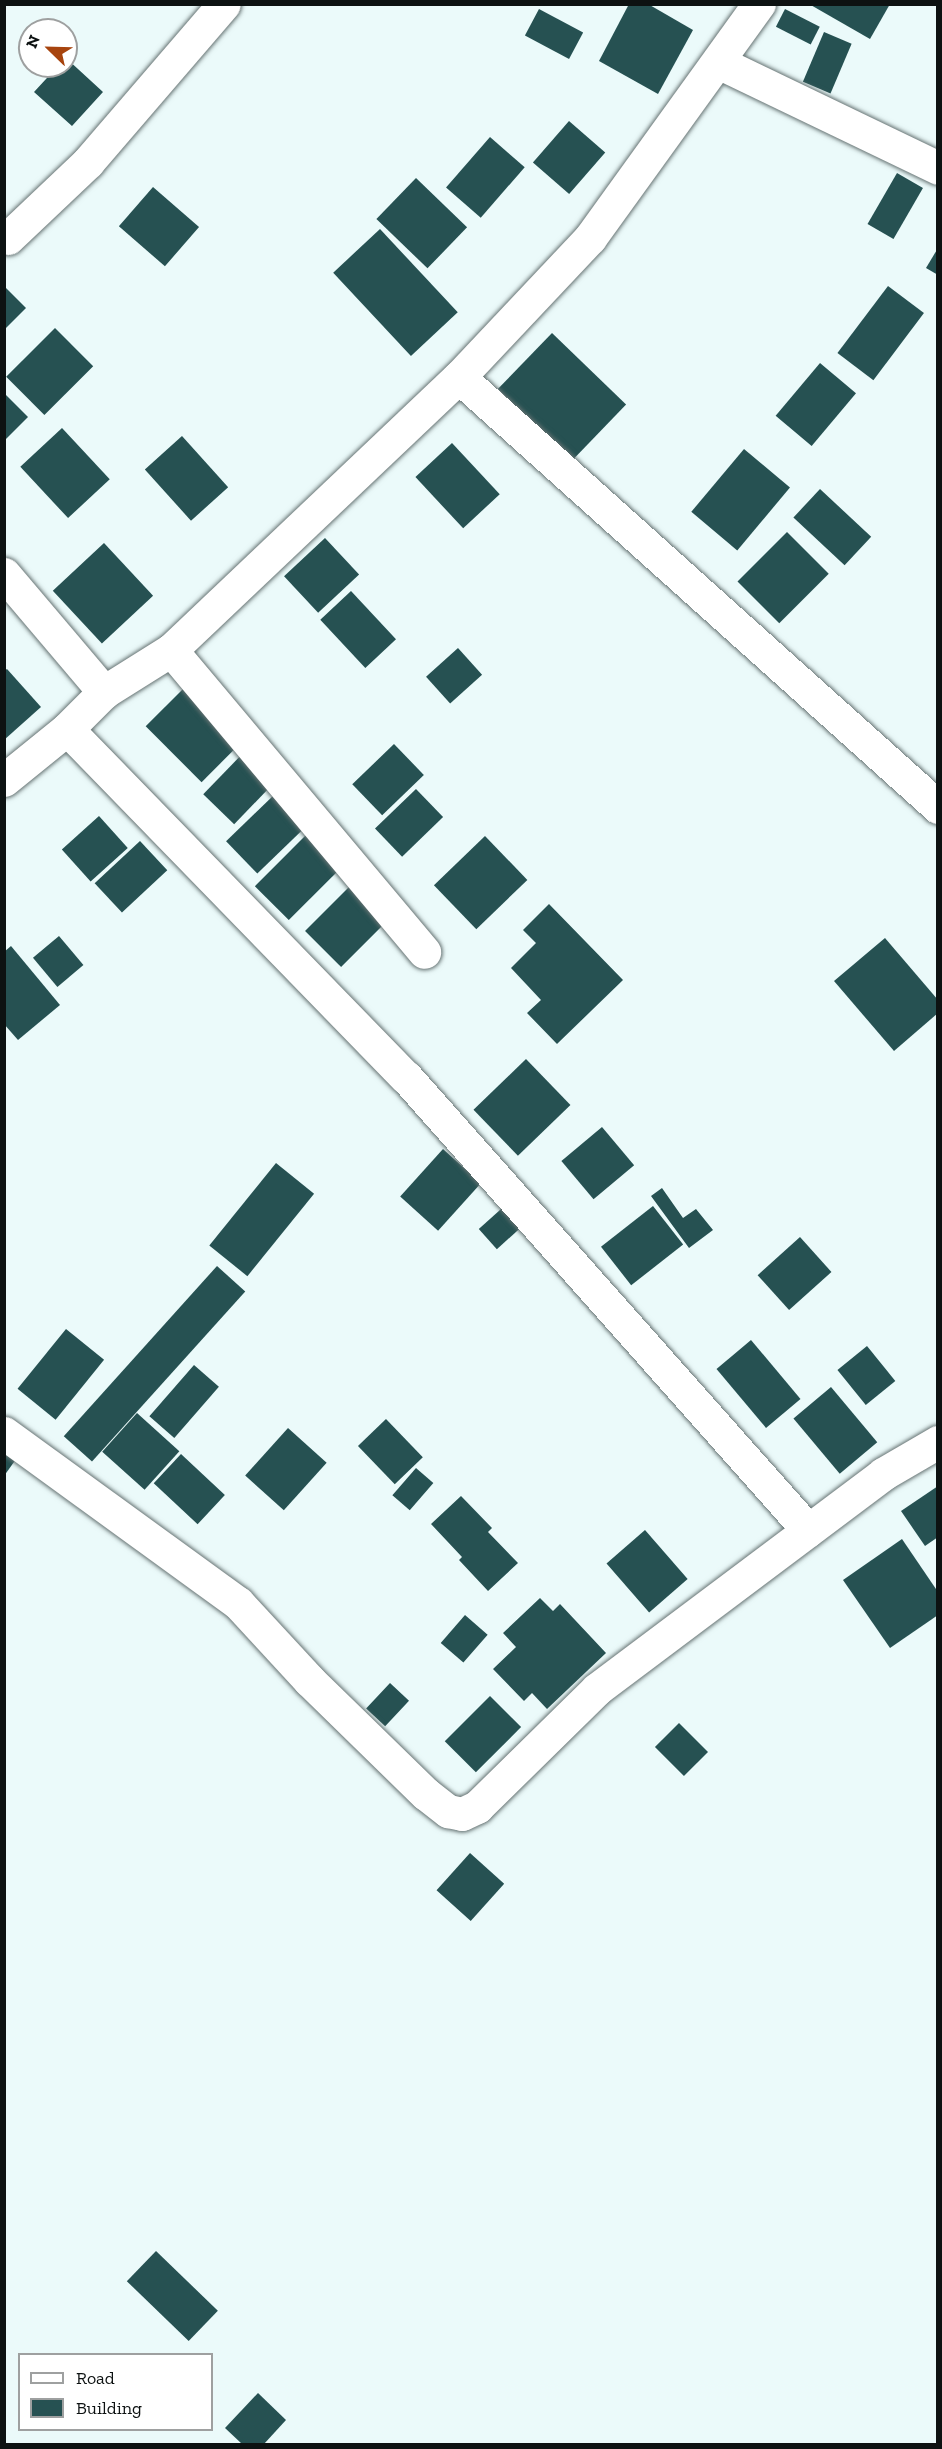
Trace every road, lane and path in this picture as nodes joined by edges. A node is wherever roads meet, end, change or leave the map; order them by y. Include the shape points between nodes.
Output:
1 (224, 4) edge
2 (759, 4) edge
3 (718, 62) junction
4 (938, 168) edge
5 (8, 238) dead end
6 (459, 376) junction
7 (4, 574) edge
8 (171, 650) junction
9 (104, 692) junction
10 (67, 729) junction
11 (4, 780) edge
12 (938, 807) edge
13 (424, 951) dead end
14 (4, 1434) edge
15 (938, 1442) edge
16 (808, 1530) junction

1 - 5 street via 88,162
2 - 3 street
3 - 4 street
3 - 6 street via 590,238
6 - 8 street
6 - 12 street
7 - 9 street
8 - 9 street
8 - 13 street
9 - 10 street
10 - 11 street
10 - 16 street via 406,1077
14 - 16 street via 238,1603 309,1680 426,1794 448,1811 462,1814 477,1807 597,1689
15 - 16 street via 883,1474

